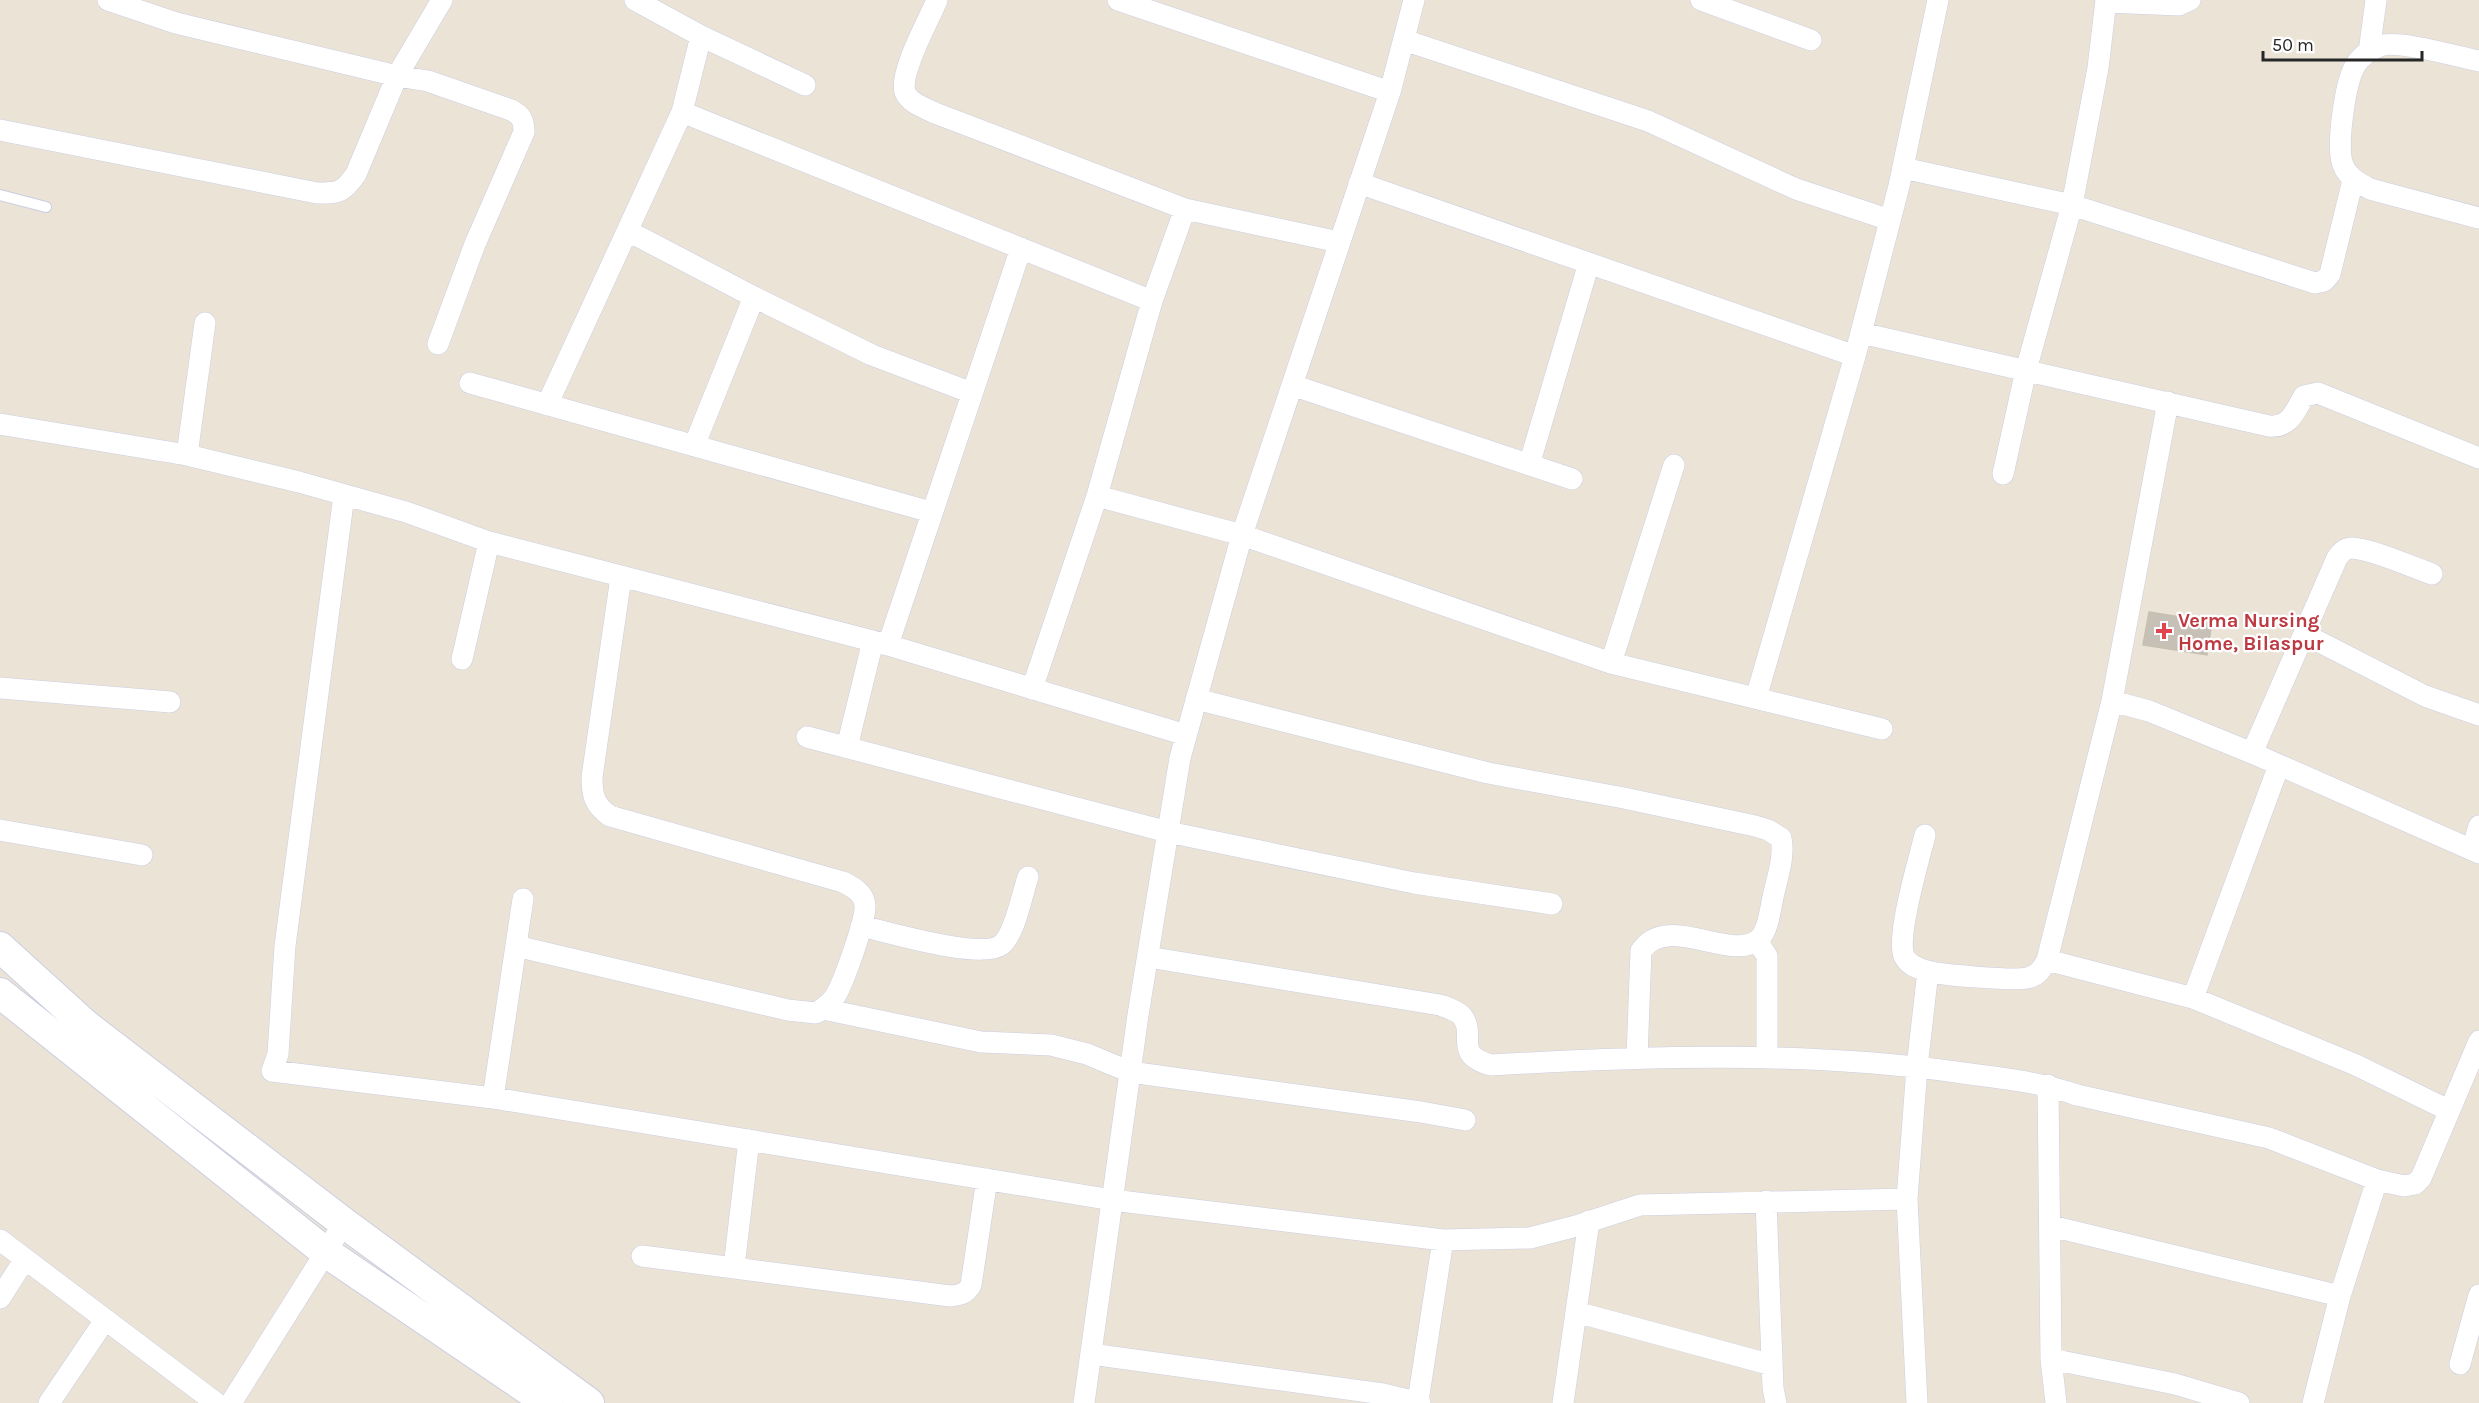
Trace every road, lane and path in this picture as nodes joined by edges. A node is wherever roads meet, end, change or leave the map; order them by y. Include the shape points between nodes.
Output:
1 (108, 0) edge
2 (442, 0) edge
3 (634, 0) edge
4 (937, 0) edge
5 (1118, 0) edge
6 (1414, 0) edge
7 (1701, 0) edge
8 (1938, 0) edge
9 (2190, 0) edge
10 (2376, 0) edge
11 (2106, 1) edge
12 (701, 36) junction
13 (1404, 40) junction
14 (1811, 40) dead end
15 (2368, 52) junction
16 (2479, 61) edge
17 (397, 75) junction
18 (806, 85) dead end
19 (1390, 92) junction
20 (682, 112) junction
21 (0, 130) edge
22 (1903, 168) junction
23 (2354, 180) junction
24 (1359, 183) junction
25 (0, 195) edge
26 (2072, 205) junction
27 (46, 207) dead end
28 (1185, 209) junction
29 (2479, 218) edge
30 (1890, 220) junction
31 (628, 231) junction
32 (1339, 242) junction
33 (1021, 248) junction
34 (1589, 263) junction
35 (754, 297) junction
36 (1152, 301) junction
37 (206, 323) dead end
38 (1861, 333) junction
39 (438, 344) dead end
40 (1856, 356) junction
41 (2026, 370) junction
42 (470, 383) dead end
43 (1292, 385) junction
44 (972, 393) junction
45 (2168, 402) junction
46 (547, 405) junction
47 (0, 424) edge
48 (694, 446) junction
49 (187, 455) junction
50 (2479, 458) edge
51 (1529, 465) junction
52 (1674, 465) dead end
53 (2003, 474) dead end
54 (1572, 479) dead end
55 (344, 495) junction
56 (1096, 496) junction
57 (931, 512) junction
58 (1242, 535) junction
59 (489, 542) junction
60 (2432, 574) dead end
61 (621, 577) junction
62 (2304, 634) junction
63 (880, 643) junction
64 (462, 659) dead end
65 (1611, 663) junction
66 (0, 688) edge
67 (1032, 689) junction
68 (1756, 698) junction
69 (1196, 699) junction
70 (2112, 701) junction
71 (170, 702) dead end
72 (2479, 715) edge
73 (1882, 729) dead end
74 (1186, 735) junction
75 (807, 737) dead end
76 (847, 747) junction
77 (2253, 753) junction
78 (2279, 765) junction
79 (2479, 826) edge
80 (0, 830) edge
81 (1168, 832) junction
82 (1925, 834) dead end
83 (2476, 851) edge
84 (142, 855) dead end
85 (1028, 877) dead end
86 (523, 899) dead end
87 (1552, 904) dead end
88 (861, 926) junction
89 (1757, 941) junction
90 (0, 946) edge
91 (516, 946) junction
92 (1148, 957) junction
93 (2047, 960) junction
94 (1928, 971) junction
95 (0, 993) edge
96 (2193, 998) junction
97 (823, 1009) junction
98 (2479, 1041) edge
99 (1767, 1056) junction
100 (1637, 1057) junction
101 (1917, 1067) junction
102 (1130, 1072) junction
103 (2048, 1085) junction
104 (493, 1098) junction
105 (2448, 1110) junction
106 (1465, 1120) dead end
107 (749, 1140) junction
108 (987, 1179) junction
109 (2377, 1180) junction
110 (1907, 1199) junction
111 (1112, 1200) junction
112 (1766, 1201) junction
113 (1589, 1221) junction
114 (344, 1223) junction
115 (2050, 1226) junction
116 (0, 1240) edge
117 (1443, 1240) junction
118 (324, 1251) junction
119 (642, 1256) dead end
120 (25, 1259) junction
121 (734, 1267) junction
122 (2479, 1294) edge
123 (2340, 1296) junction
124 (0, 1298) edge
125 (1576, 1312) junction
126 (105, 1320) junction
127 (1091, 1354) junction
128 (2051, 1359) junction
129 (2460, 1364) dead end
130 (1772, 1365) junction
131 (2176, 1393) edge
132 (1419, 1402) edge
133 (49, 1403) edge
134 (216, 1403) edge
135 (231, 1403) edge
136 (548, 1403) edge
137 (590, 1403) edge
138 (1084, 1403) edge
139 (1563, 1403) edge
140 (1776, 1403) edge
141 (1917, 1403) edge
142 (2056, 1403) edge
143 (2239, 1403) edge
144 (2313, 1403) edge

1 - 17 street via 176,23
2 - 17 street
3 - 12 street
4 - 28 street via 905,77 905,92 911,101
5 - 19 street
6 - 13 street
7 - 14 street
8 - 22 street
9 - 11 street via 2179,5
10 - 15 street
11 - 26 street via 2098,69
12 - 18 street
12 - 20 street
13 - 19 street
13 - 30 street via 1648,121 1796,189
15 - 16 street via 2382,45 2397,44
15 - 23 street via 2350,76 2340,137 2344,166
17 - 21 street via 356,174 337,193 317,193
17 - 39 street via 428,81 511,110 524,122 525,132 475,244
19 - 24 street
20 - 31 street
20 - 33 street
22 - 26 street
22 - 30 street
23 - 26 street via 2330,274 2315,283
23 - 29 street via 2370,189
24 - 32 street
24 - 34 street
25 - 27 lane
26 - 41 street
28 - 32 street
28 - 36 street
30 - 38 street
31 - 35 street
31 - 46 street
32 - 43 street
33 - 36 street
33 - 44 street
34 - 40 street
34 - 51 street
35 - 44 street via 872,355
35 - 48 street
36 - 56 street
37 - 49 street
38 - 40 street
38 - 41 street
40 - 68 street
41 - 45 street
41 - 53 street
42 - 46 street
43 - 51 street
43 - 58 street
44 - 57 street
45 - 50 street via 2276,427 2292,418 2304,396 2318,393
45 - 70 street
46 - 48 street
47 - 49 street
48 - 57 street
49 - 55 street
51 - 54 street
52 - 65 street
55 - 59 street
55 - 104 street via 285,946 278,1054 272,1071
56 - 58 street
56 - 67 street
57 - 63 street
58 - 65 street
58 - 69 street
59 - 61 street
59 - 64 street
60 - 62 street via 2364,550 2343,551
61 - 63 street
61 - 88 street via 592,777 592,795 598,808 610,816 843,882 861,895 865,905
62 - 72 street via 2425,696
62 - 77 street
63 - 67 street
63 - 76 street
65 - 68 street
66 - 71 street
67 - 74 street
68 - 73 street
69 - 74 street
69 - 89 street via 1488,773 1768,830 1781,838 1782,855 1766,926
70 - 77 street via 2149,711
70 - 93 street
74 - 81 street
75 - 76 street
76 - 81 street
77 - 78 street
78 - 83 street
78 - 96 street
79 - 83 street
80 - 84 street
81 - 87 street via 1414,883
81 - 92 street
82 - 94 street via 1902,948 1911,965
85 - 88 street via 1009,936 991,950 965,950
86 - 91 street
88 - 97 street via 841,984
89 - 99 street via 1767,956
89 - 100 street via 1736,945 1664,935 1647,941 1641,951
90 - 114 main road via 87,1026
91 - 97 street via 788,1010 816,1013
91 - 104 street
92 - 100 street via 1440,1005 1462,1016 1471,1054 1491,1065
92 - 102 street
93 - 94 street via 2040,972 2029,978
93 - 96 street
94 - 101 street
95 - 118 main road
96 - 105 street via 2356,1065
97 - 102 street via 981,1042 1051,1045 1087,1054
98 - 105 street
99 - 100 street
99 - 101 street
101 - 103 street
101 - 110 street
102 - 106 street
102 - 111 street
103 - 109 street via 2269,1138
103 - 115 street
104 - 107 street
105 - 109 street via 2421,1179 2404,1185
107 - 108 street
107 - 121 street
108 - 111 street
108 - 121 street via 971,1285 960,1295
109 - 123 street
110 - 112 street
110 - 141 street
111 - 117 street
111 - 127 street
112 - 113 street via 1640,1205
112 - 130 street
113 - 117 street via 1530,1238
113 - 125 street
114 - 118 street
114 - 137 main road
115 - 123 street
115 - 128 street
116 - 120 street
117 - 132 street
118 - 135 street
118 - 136 main road
119 - 121 street
120 - 124 street
120 - 126 street
122 - 129 street
123 - 144 street
125 - 130 street
125 - 139 street
126 - 133 street
126 - 134 street
127 - 132 street
127 - 138 street
128 - 131 street
128 - 142 street
130 - 140 street
131 - 143 street

